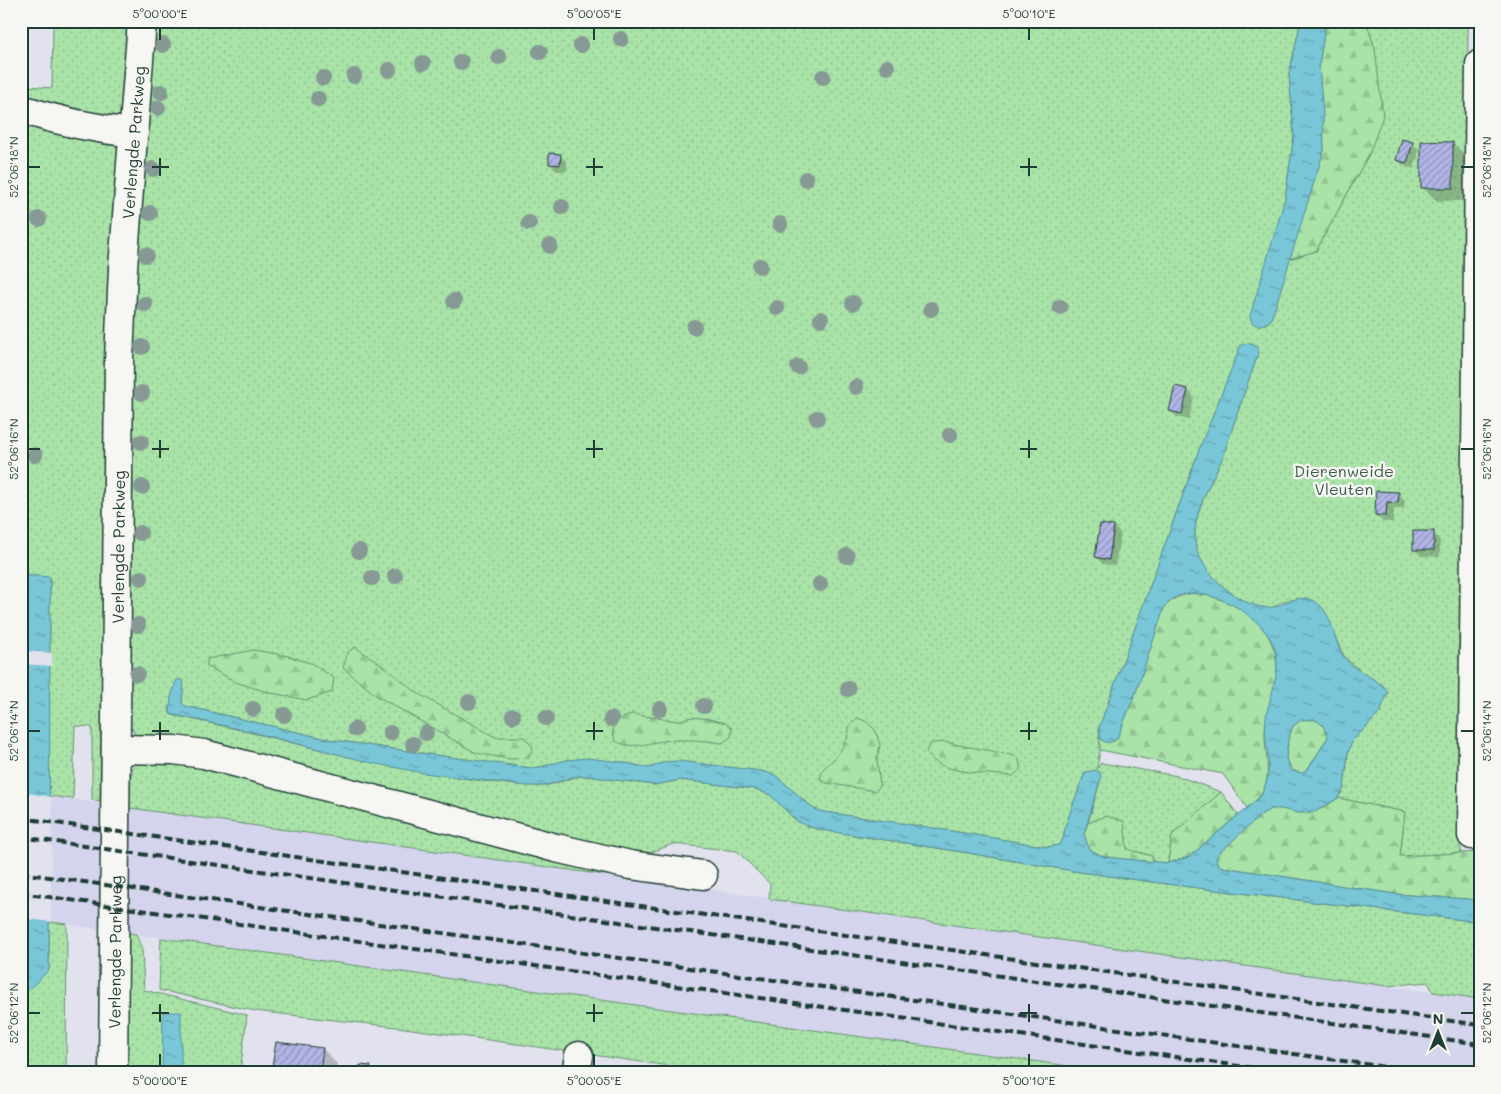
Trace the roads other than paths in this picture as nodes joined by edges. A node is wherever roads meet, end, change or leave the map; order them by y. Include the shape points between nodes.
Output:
1 (142, 21) edge
2 (1480, 64) edge
3 (21, 108) edge
4 (134, 133) junction
5 (116, 749) junction
6 (1472, 836) dead end
7 (703, 875) dead end
8 (113, 1073) edge

1 - 4 street, Verlengde Parkweg
2 - 6 street
3 - 4 street via 97,129
4 - 5 street, Verlengde Parkweg via 119,360
5 - 7 street via 204,754 556,848 630,865
5 - 8 street, Verlengde Parkweg

